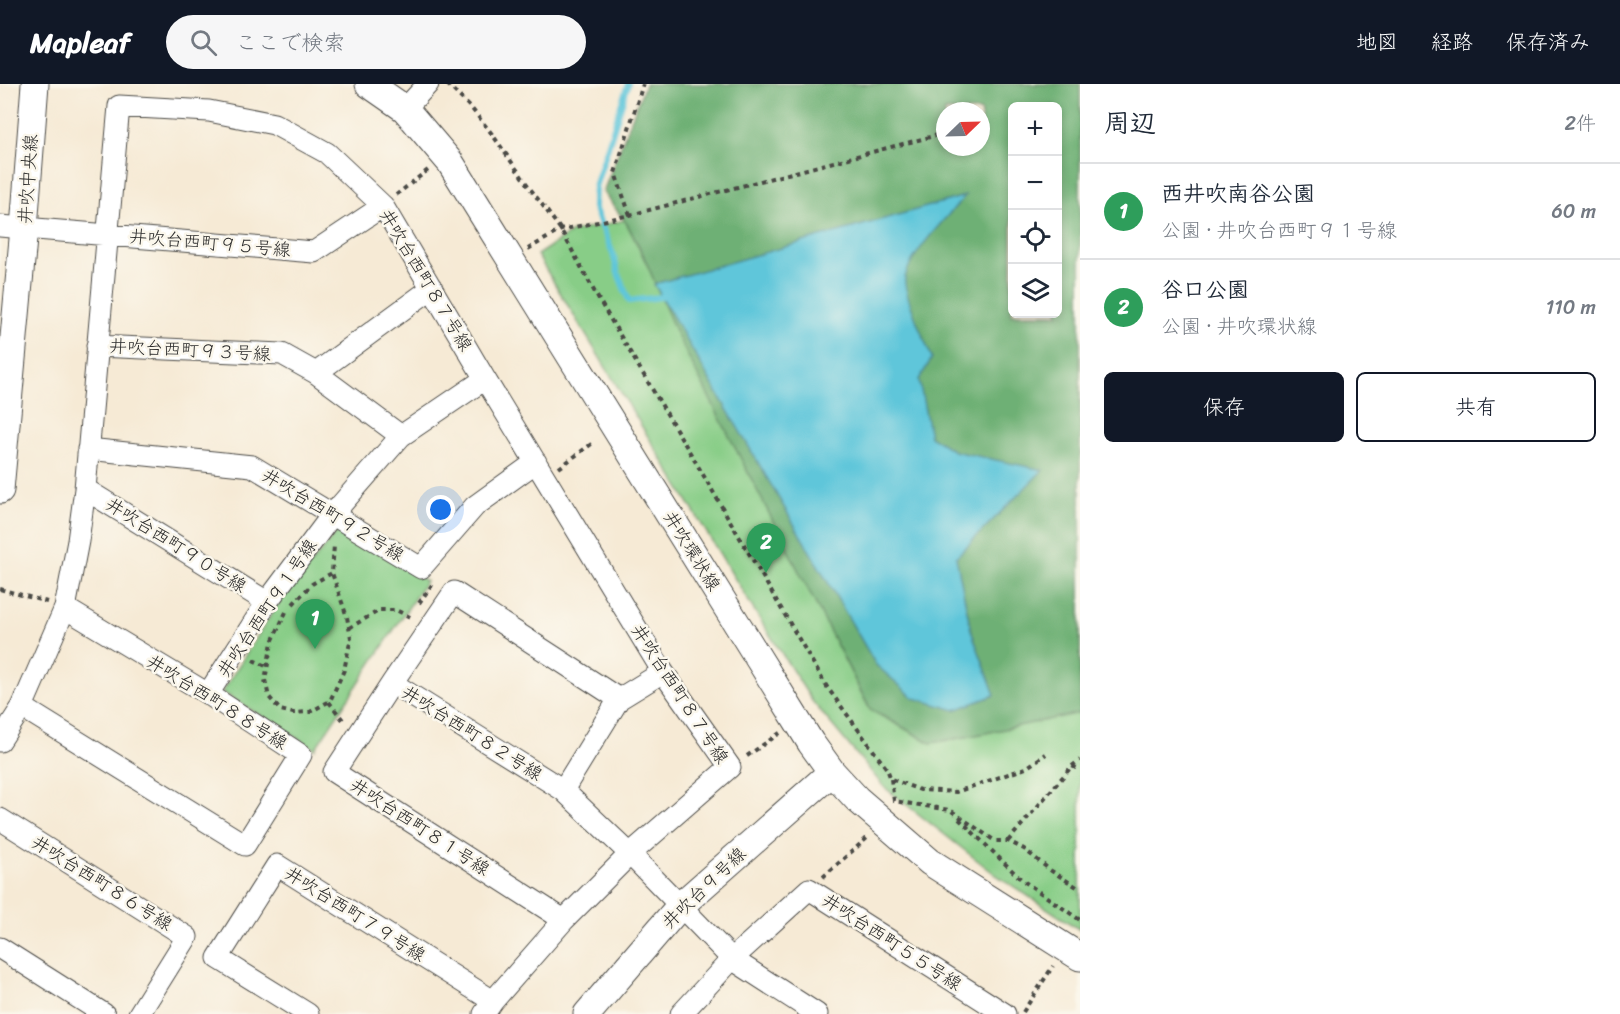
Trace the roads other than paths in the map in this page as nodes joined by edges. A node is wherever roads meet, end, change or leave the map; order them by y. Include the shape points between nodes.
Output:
1 (35, 84) edge
2 (369, 84) edge
3 (428, 84) edge
4 (405, 109) junction
5 (383, 206) junction
6 (12, 227) edge
7 (108, 234) junction
8 (432, 288) junction
9 (97, 346) junction
10 (316, 372) junction
11 (485, 379) junction
12 (402, 436) junction
13 (88, 449) junction
14 (541, 470) junction
15 (85, 489) junction
16 (0, 490) edge
17 (332, 515) junction
18 (267, 602) junction
19 (65, 608) junction
20 (663, 672) junction
21 (392, 683) junction
22 (208, 694) junction
23 (619, 699) junction
24 (22, 707) junction
25 (0, 741) edge
26 (832, 772) junction
27 (563, 790) junction
28 (0, 819) edge
29 (630, 854) junction
30 (680, 906) junction
31 (564, 920) junction
32 (0, 948) edge
33 (1072, 952) edge
34 (732, 959) junction
35 (488, 1007) edge
36 (104, 1014) edge
37 (139, 1014) edge
38 (308, 1014) edge
39 (587, 1014) edge
40 (681, 1014) edge
41 (817, 1014) edge
42 (1005, 1014) edge

1 - 6 street, 井吹中央線
2 - 4 street, 井吹環状線
3 - 4 street
4 - 26 street, 井吹環状線 via 450,162
5 - 7 street, 井吹台西町９５号線 via 314,252
5 - 7 street, 井吹台西町８７号線 via 327,153 274,124 209,111 119,106
5 - 8 street, 井吹台西町８７号線
6 - 7 street, 井吹台西町９５号線
6 - 16 street, 井吹中央線
7 - 9 street, 井吹台西町８７号線
8 - 10 street
8 - 11 street, 井吹台西町８７号線
9 - 10 street, 井吹台西町９３号線 via 282,354
9 - 13 street, 井吹台西町８７号線
10 - 12 street, 井吹台西町９３号線
11 - 12 street, 井吹台西町９１号線
11 - 14 street, 井吹台西町８７号線
12 - 17 street, 井吹台西町９１号線
13 - 15 street, 井吹台西町８７号線
13 - 17 street, 井吹台西町９２号線 via 252,466
14 - 17 street, 井吹台西町９２号線 via 475,506 421,568
14 - 20 street, 井吹台西町８７号線
15 - 18 street, 井吹台西町９０号線
15 - 19 street, 井吹台西町８７号線
17 - 18 street, 井吹台西町９１号線
18 - 22 street, 井吹台西町９１号線
19 - 22 street, 井吹台西町８８号線
19 - 24 street, 井吹台西町８７号線
20 - 23 street
20 - 29 street, 井吹台西町８７号線 via 730,767
21 - 23 street, 井吹台西町８２号線 via 454,592
21 - 27 street, 井吹台西町８２号線
21 - 31 street, 井吹台西町８１号線 via 334,772
22 - 24 street, 井吹台西町８８号線 via 301,755 245,845
23 - 27 street
24 - 25 street, 井吹台西町８７号線
26 - 30 street, 井吹台９号線
26 - 33 street, 井吹環状線 via 930,862
27 - 29 street, 井吹台西町８２号線
28 - 37 street, 井吹台西町８６号線 via 187,937
29 - 30 street, 井吹台西町８２号線
29 - 31 street, 井吹台西町８７号線
30 - 34 street, 井吹台西町８２号線
30 - 39 street, 井吹台９号線
31 - 35 street, 井吹台西町８７号線
32 - 36 street
34 - 40 street, 井吹台西町５５号線
34 - 41 street, 井吹台西町８２号線
34 - 42 street, 井吹台西町５５号線 via 809,889
35 - 38 street, 井吹台西町７９号線 via 277,865 218,958

